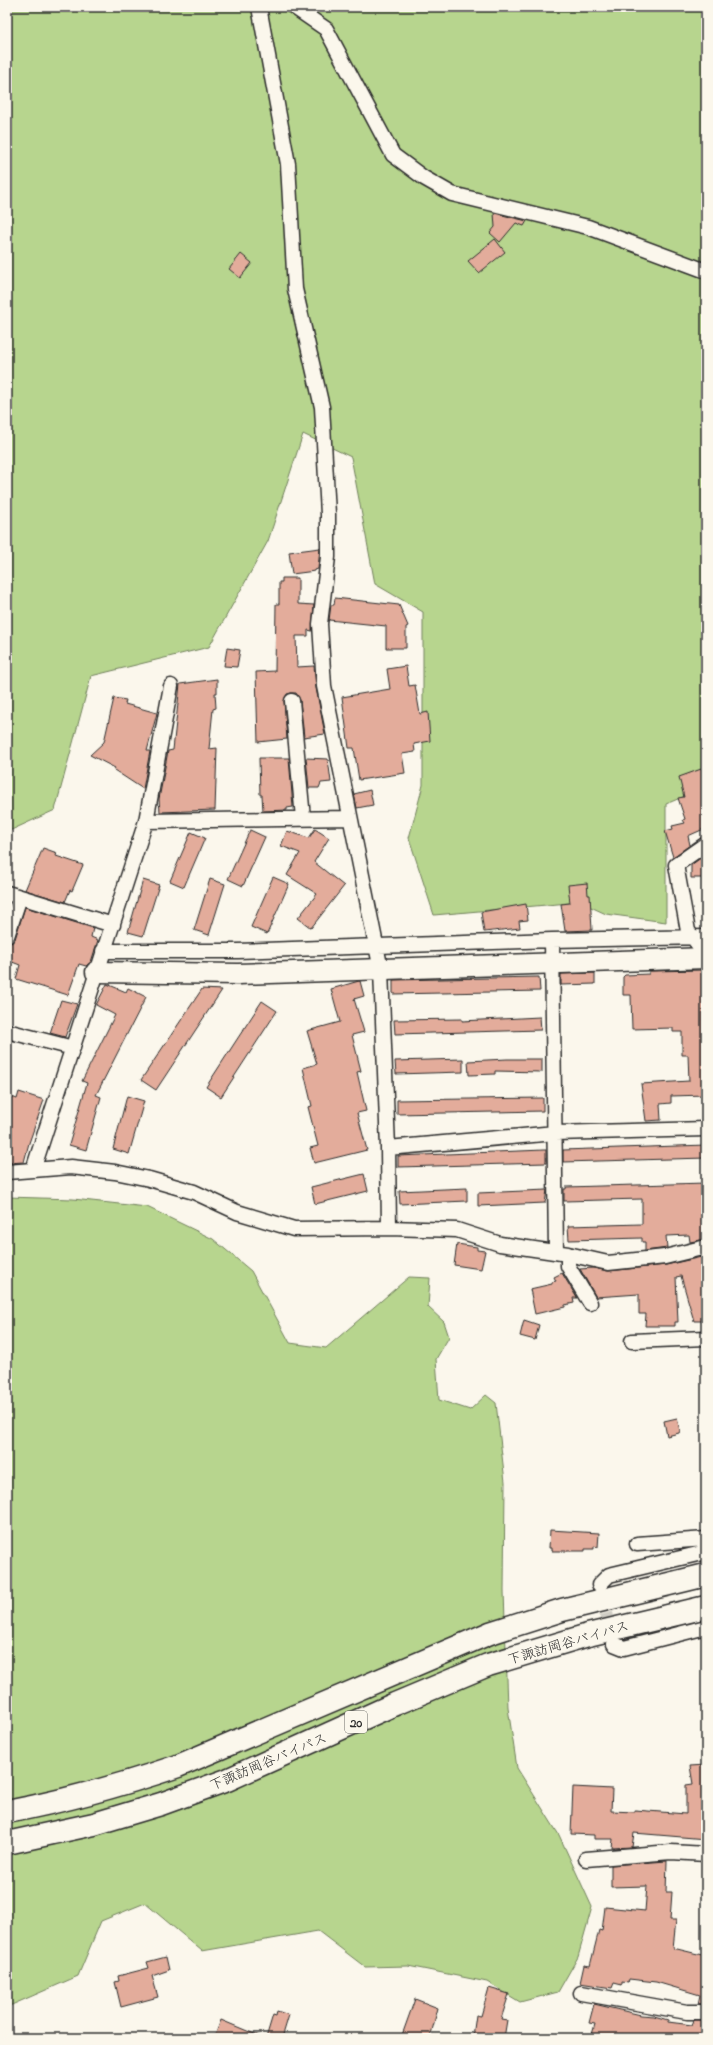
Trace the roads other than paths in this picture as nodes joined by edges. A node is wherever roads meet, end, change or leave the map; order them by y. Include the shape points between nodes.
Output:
1 (259, 7) edge
2 (294, 7) edge
3 (706, 271) edge
4 (171, 686) dead end
5 (292, 701) dead end
6 (303, 818) junction
7 (350, 818) junction
8 (146, 821) junction
9 (706, 844) edge
10 (13, 895) edge
11 (113, 925) junction
12 (7, 936) edge
13 (699, 937) edge
14 (552, 940) junction
15 (376, 946) junction
16 (238, 950) junction
17 (103, 951) junction
18 (706, 956) edge
19 (551, 964) junction
20 (381, 970) junction
21 (96, 972) junction
22 (238, 974) junction
23 (7, 1031) edge
24 (73, 1048) junction
25 (706, 1129) edge
26 (555, 1133) junction
27 (388, 1148) junction
28 (33, 1170) junction
29 (7, 1172) edge
30 (389, 1228) junction
31 (706, 1247) edge
32 (562, 1253) junction
33 (590, 1302) dead end
34 (706, 1338) edge
35 (632, 1341) dead end
36 (706, 1539) edge
37 (637, 1544) dead end
38 (706, 1552) edge
39 (706, 1575) edge
40 (599, 1585) dead end
41 (706, 1607) edge
42 (706, 1627) edge
43 (614, 1644) dead end
44 (7, 1812) edge
45 (7, 1843) edge
46 (706, 1854) edge
47 (586, 1859) dead end
48 (581, 1993) dead end
49 (706, 2012) edge

1 - 7 street via 288,164 295,289 322,407 328,514 328,557 320,624 324,686
2 - 3 street via 326,30 393,155 424,178 452,194 588,227
4 - 8 street
5 - 6 street
6 - 7 street
6 - 8 street
7 - 15 street
8 - 11 street
9 - 13 street via 676,865 688,931
10 - 11 street
10 - 12 street
11 - 17 street
13 - 14 street
13 - 18 street
14 - 15 street
14 - 19 street
15 - 16 street
15 - 20 street
16 - 17 street
16 - 22 street
17 - 21 street
18 - 19 street
19 - 20 street
19 - 26 street
20 - 22 street
20 - 27 street
21 - 22 street
21 - 24 street
23 - 24 street
24 - 28 street
25 - 26 street
26 - 27 street
26 - 32 street
27 - 30 street
28 - 29 street
28 - 30 street via 71,1167 149,1178 194,1192 237,1212 294,1230
30 - 32 street via 457,1230 500,1244
31 - 32 street via 665,1257 608,1263
32 - 33 street
34 - 35 street
36 - 37 street
38 - 40 street via 609,1575
39 - 44 highway, 下諏訪岡谷バイパス / 20 via 562,1610 490,1633 178,1766 62,1802
41 - 45 highway, 下諏訪岡谷バイパス / 20 via 588,1635 488,1665 228,1780 94,1824
42 - 43 street via 624,1648
46 - 47 street via 671,1852
48 - 49 street via 687,2012

